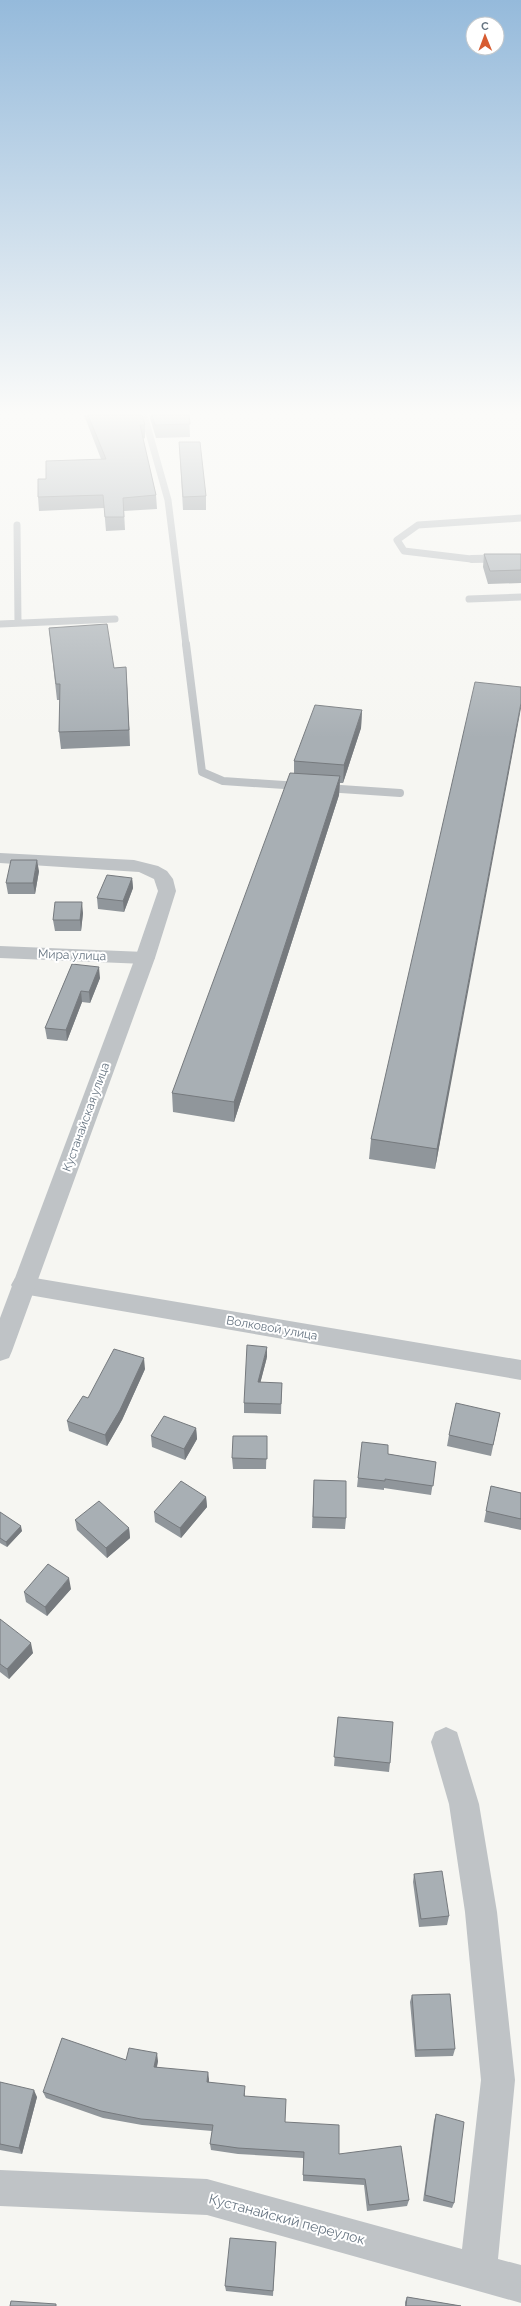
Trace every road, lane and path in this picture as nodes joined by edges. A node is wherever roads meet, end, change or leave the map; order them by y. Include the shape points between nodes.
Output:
1 (171, 523) edge
2 (453, 523) edge
3 (17, 525) dead end
4 (521, 558) edge
5 (471, 559) joint
6 (521, 597) edge
7 (469, 599) dead end
8 (115, 619) dead end
9 (18, 623) junction
10 (0, 624) edge
11 (400, 793) dead end
12 (0, 858) edge
13 (0, 952) edge
14 (145, 958) junction
15 (23, 1285) junction
16 (0, 1351) edge
17 (521, 1370) edge
18 (446, 1742) dead end
19 (0, 2188) edge
20 (478, 2271) junction
21 (521, 2284) edge

1 - 11 lane via 202,772 223,781
2 - 5 lane via 418,525 397,540 404,551
3 - 9 lane
4 - 5 street
6 - 7 lane
8 - 9 lane
9 - 10 lane
12 - 14 street, Кустанайская улица via 134,865 156,870 166,882 167,891
13 - 14 street, Мира улица
14 - 15 street, Кустанайская улица
15 - 16 street, Кустанайская улица
15 - 17 street, Волковой улица
18 - 20 street via 464,1804 481,1912 498,2080
19 - 20 street, Кустанайский переулок via 208,2197
20 - 21 street, Кустанайский переулок

